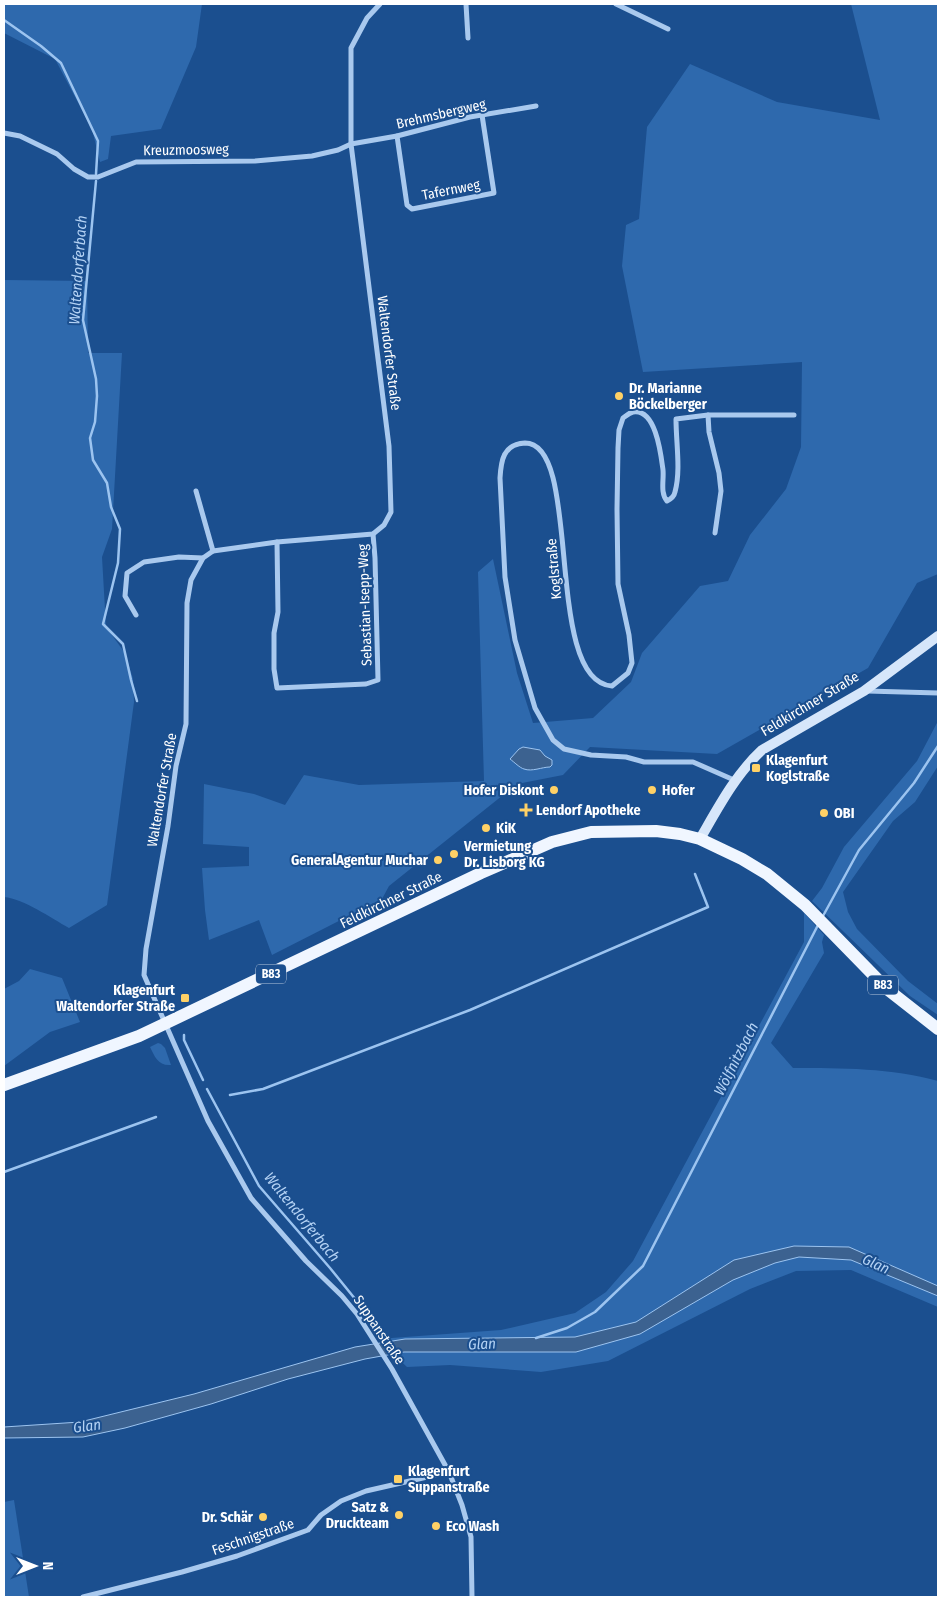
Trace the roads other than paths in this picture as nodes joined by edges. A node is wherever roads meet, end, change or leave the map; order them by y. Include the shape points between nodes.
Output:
1 (380, 4) edge
2 (466, 4) edge
3 (616, 4) edge
4 (668, 29) dead end
5 (468, 38) dead end
6 (536, 106) dead end
7 (482, 115) junction
8 (4, 133) edge
9 (397, 136) junction
10 (351, 144) junction
11 (794, 415) dead end
12 (708, 416) junction
13 (196, 491) dead end
14 (715, 533) dead end
15 (373, 534) junction
16 (277, 542) junction
17 (213, 551) junction
18 (203, 558) junction
19 (136, 615) dead end
20 (938, 636) edge
21 (864, 691) junction
22 (938, 693) edge
23 (734, 780) junction
24 (700, 840) junction
25 (165, 1025) junction
26 (938, 1029) edge
27 (4, 1085) edge
28 (449, 1472) junction
29 (83, 1597) edge
30 (472, 1597) edge

1 - 10 street, Waltendorfer Straße via 351,48
2 - 5 street
3 - 4 street
6 - 7 street, Brehmsbergweg
7 - 9 street, Brehmsbergweg
7 - 9 street, Tafernweg via 494,193 412,209 407,205
8 - 10 street, Kreuzmoosweg via 20,136 57,154 88,177 98,177 136,162 312,156
9 - 10 street, Brehmsbergweg
10 - 15 street, Waltendorfer Straße via 390,446 391,512 384,525
11 - 12 street, Koglstraße
12 - 14 street via 708,432 721,491
12 - 23 street, Koglstraße via 676,419 678,469 675,494 667,501 663,497 660,446 652,424 639,412 623,418 618,448 618,584 632,663 620,680 612,686 602,685 584,665 574,637 551,472 545,455 537,446 528,443 512,447 505,452 501,462 504,577 515,640 535,708 553,740 564,749 591,755 626,756 644,762 693,762
13 - 17 street
15 - 16 street, Waltendorfer Straße
15 - 16 street, Sebastian-Isepp-Weg via 378,680 366,684 277,688 274,669 274,633 278,612
16 - 17 street, Waltendorfer Straße
17 - 18 street, Waltendorfer Straße
18 - 19 street via 179,557 144,562 127,573 125,596
18 - 25 street, Waltendorfer Straße via 191,580 187,603 186,724 146,949 144,975
20 - 21 street, Feldkirchner Straße
21 - 22 street
21 - 23 street, Feldkirchner Straße via 762,750
23 - 24 street, Feldkirchner Straße
24 - 25 main road, Feldkirchner Straße / B83 via 656,830 614,830 552,842
24 - 26 main road, B83 via 767,874 805,905 887,989
25 - 27 main road, Feldkirchner Straße / B83
25 - 28 street, Suppanstraße via 208,1121 251,1198 306,1261 342,1296 372,1336
28 - 29 street, Feschnigstraße via 366,1490 341,1501 321,1515 308,1530 237,1556
28 - 30 street, Suppanstraße via 471,1537

